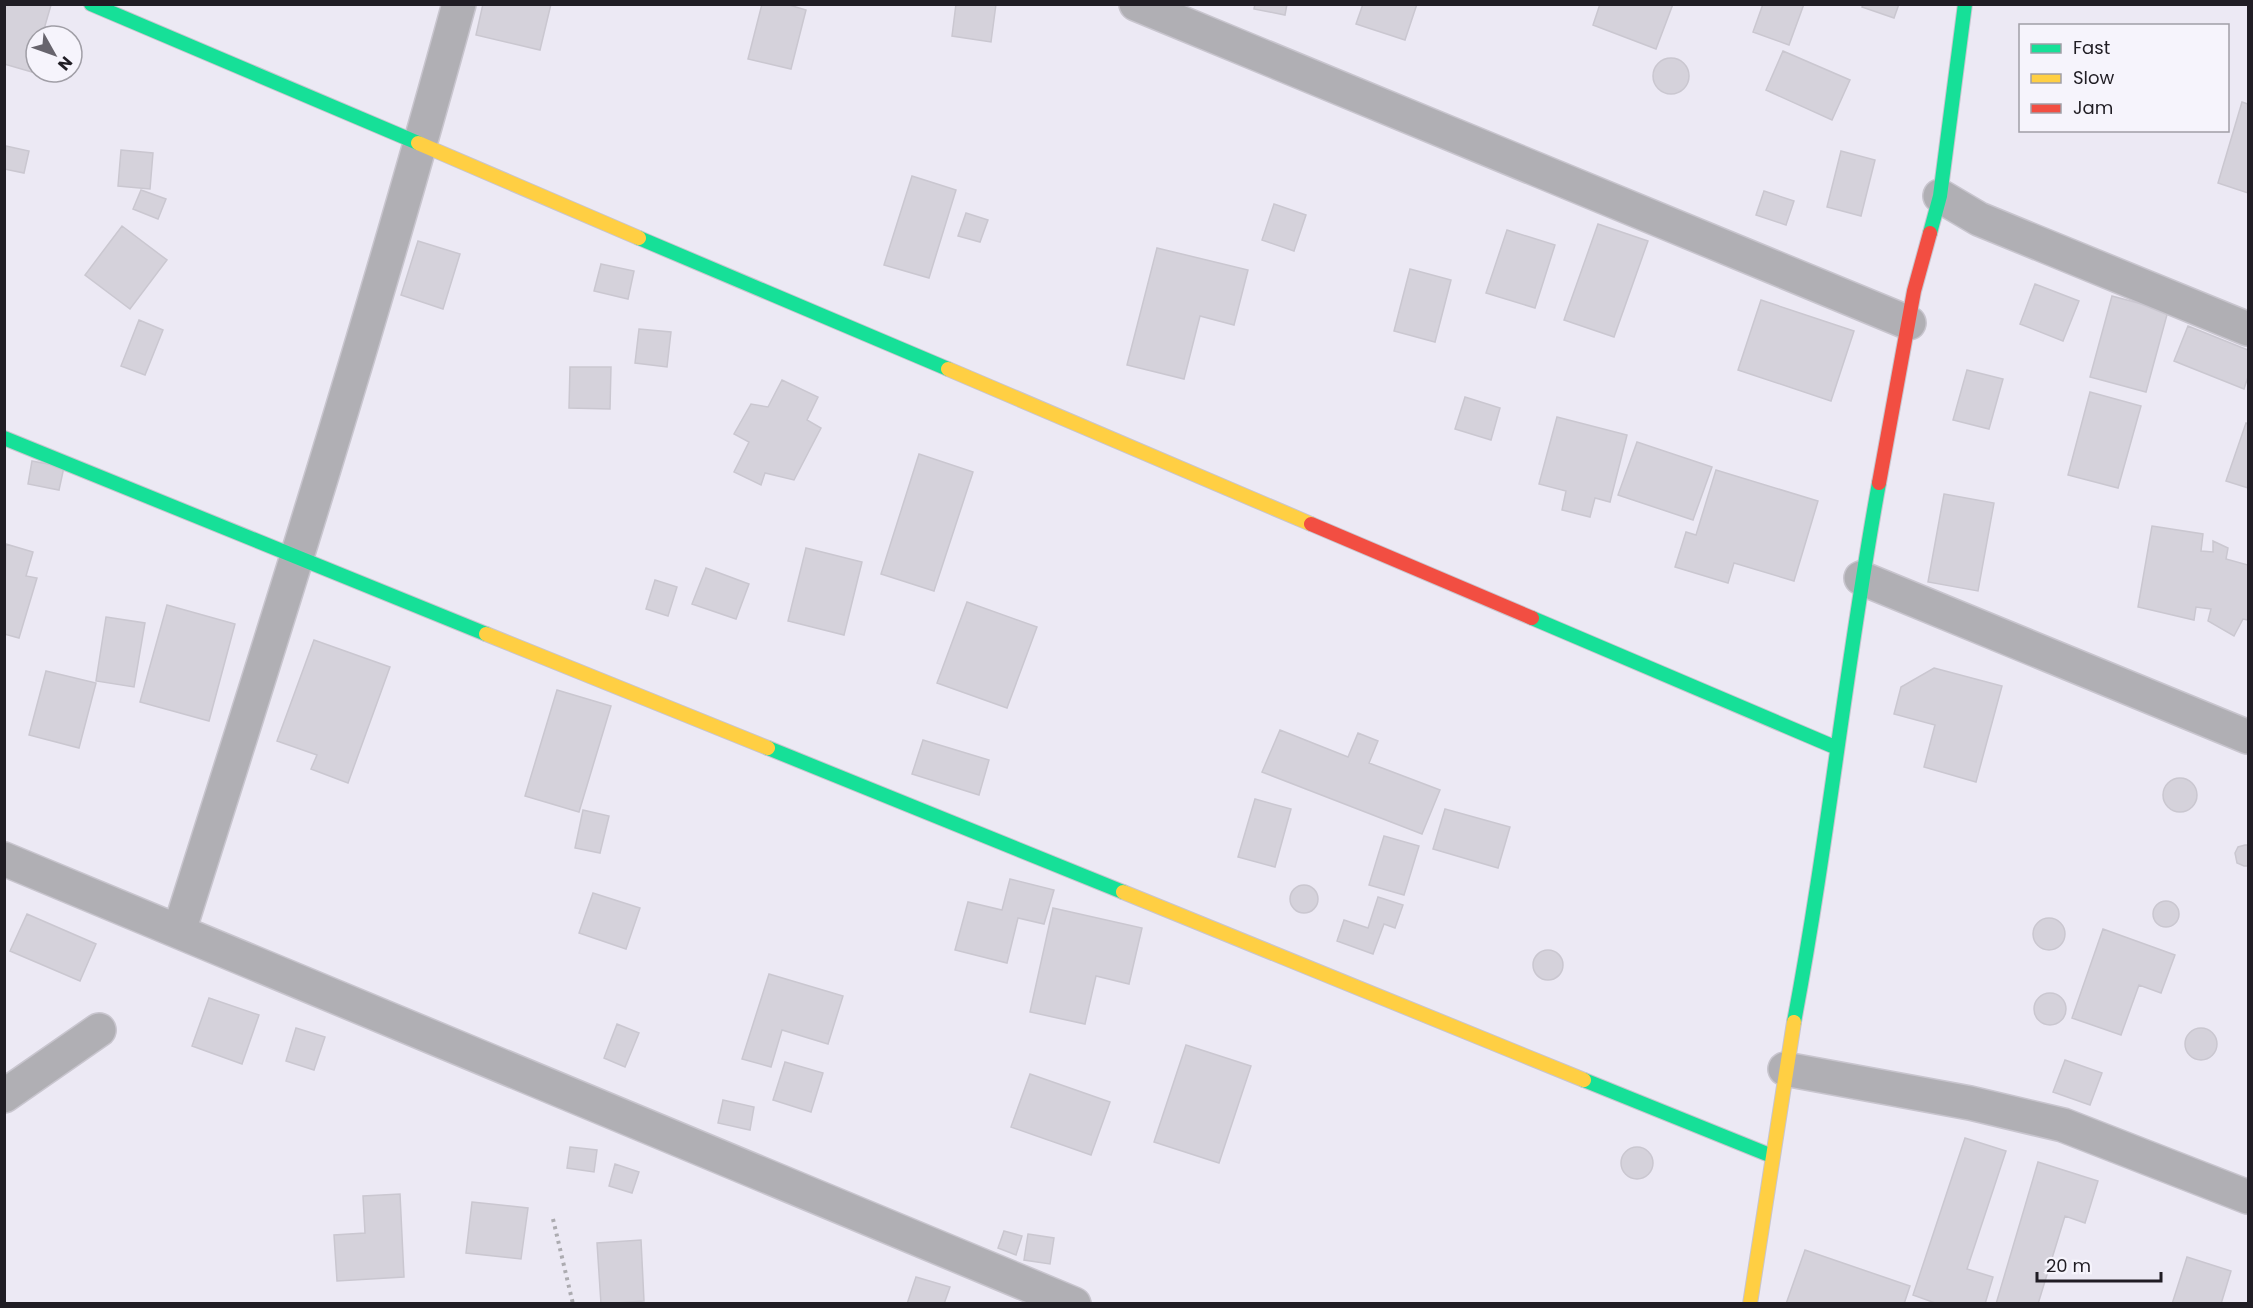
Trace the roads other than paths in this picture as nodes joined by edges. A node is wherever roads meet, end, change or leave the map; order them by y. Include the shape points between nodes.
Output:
1 (91, 4) edge
2 (459, 4) edge
3 (1136, 4) edge
4 (1965, 4) edge
5 (421, 145) junction
6 (1940, 196) junction
7 (1909, 323) junction
8 (2248, 329) edge
9 (4, 438) edge
10 (298, 556) junction
11 (1861, 578) junction
12 (2248, 737) edge
13 (1837, 748) junction
14 (4, 859) edge
15 (179, 931) junction
16 (99, 1030) dead end
17 (1785, 1069) junction
18 (4, 1096) edge
19 (1772, 1156) junction
20 (2248, 1197) edge
21 (1074, 1304) edge
22 (1750, 1304) edge

1 - 5 street
2 - 5 street
3 - 7 street
4 - 6 street
5 - 10 street
5 - 13 street
6 - 7 street
6 - 8 street via 1979,219
7 - 11 street
9 - 10 street
10 - 15 street
10 - 19 street
11 - 12 street
11 - 13 street
13 - 17 street via 1816,907
14 - 15 street
15 - 21 street
16 - 18 street
17 - 19 street
17 - 20 street via 1970,1102 2063,1125
19 - 22 street

